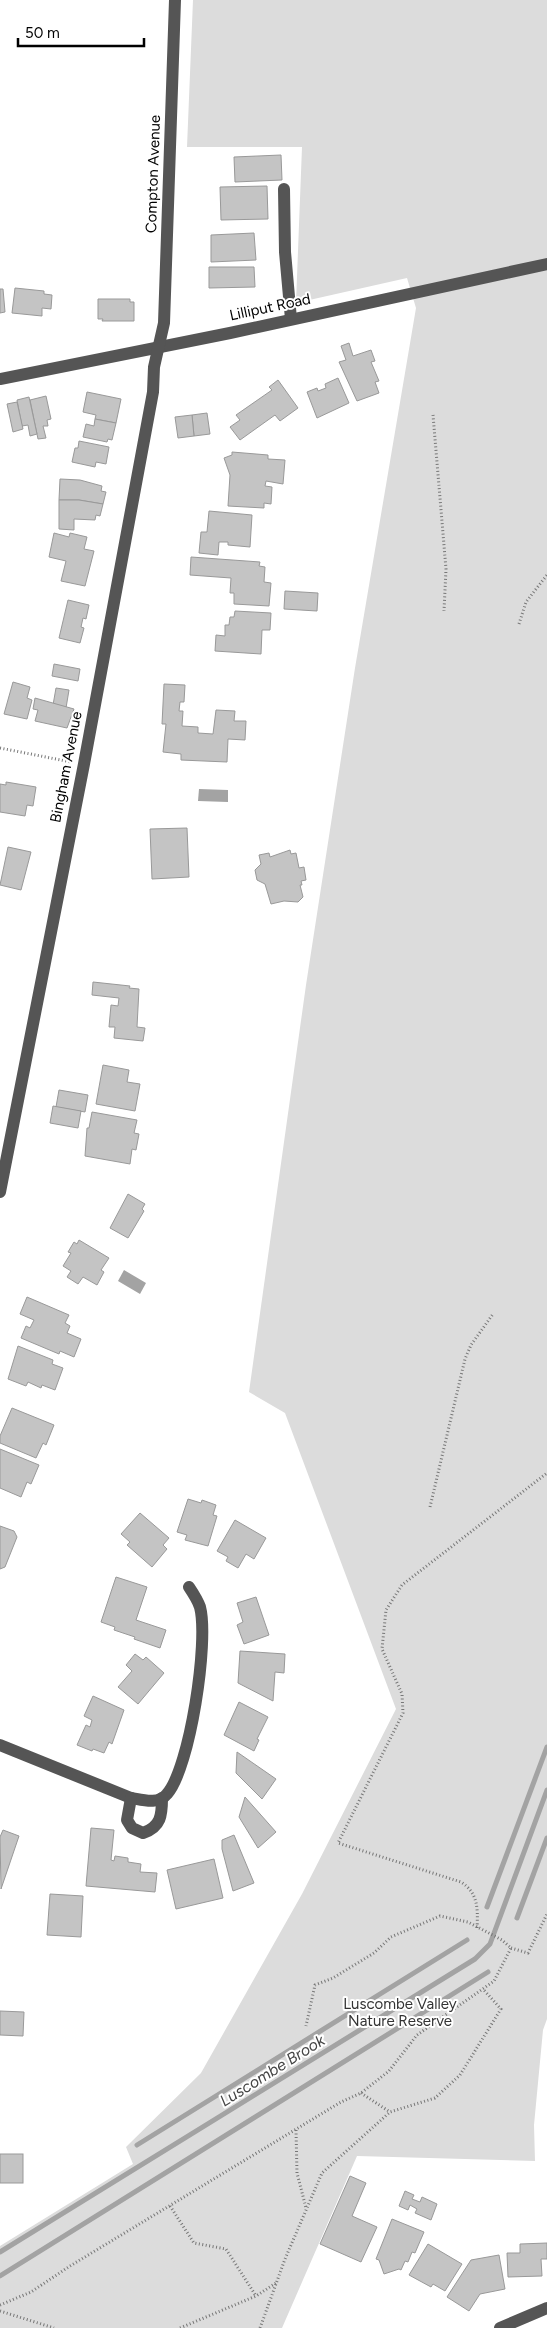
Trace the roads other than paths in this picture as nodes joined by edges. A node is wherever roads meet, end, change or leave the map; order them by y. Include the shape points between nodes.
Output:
1 (175, 0) edge
2 (284, 189) dead end
3 (547, 264) edge
4 (291, 319) junction
5 (158, 348) junction
6 (0, 379) edge
7 (0, 1192) edge
8 (190, 1587) dead end
9 (0, 1744) edge
10 (131, 1798) junction
11 (162, 1798) junction
12 (547, 2308) edge
13 (504, 2327) edge

1 - 5 street, Compton Avenue via 164,323
2 - 4 street
3 - 4 street, Lilliput Road
4 - 5 street, Lilliput Road
5 - 6 street, Lilliput Road
5 - 7 street, Bingham Avenue via 153,392 84,764
8 - 11 street via 200,1607 202,1625 197,1692 184,1755 175,1779
9 - 10 street
10 - 11 street via 153,1801
10 - 11 street via 127,1820 132,1828 143,1833 153,1830 160,1821
12 - 13 street

